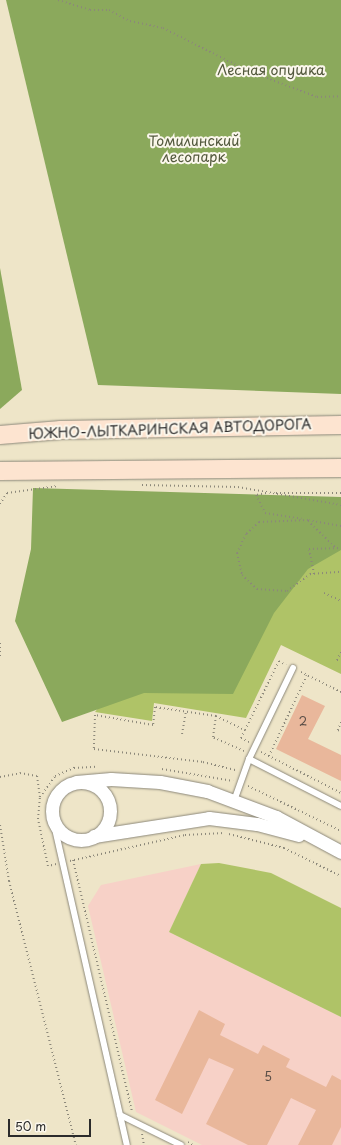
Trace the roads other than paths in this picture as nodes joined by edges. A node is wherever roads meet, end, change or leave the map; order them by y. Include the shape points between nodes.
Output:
1 (341, 425) edge
2 (0, 435) edge
3 (341, 468) edge
4 (0, 471) edge
5 (294, 668) road end
6 (249, 759) junction
7 (76, 782) junction
8 (234, 801) junction
9 (341, 806) edge
10 (53, 820) junction
11 (94, 836) junction
12 (316, 839) junction
13 (341, 852) edge
14 (120, 1114) junction
15 (127, 1145) edge
16 (181, 1145) edge

1 - 2 main road, ЮЖНО-ЛЫТКАРИНСКАЯ АВТОДОРОГА via 61,430
3 - 4 main road
5 - 6 lane
6 - 8 lane
6 - 9 lane
7 - 8 street via 112,779 160,782 207,791
7 - 10 street via 56,796
7 - 11 street via 96,786 107,798 107,823
8 - 12 street via 276,817
10 - 11 street via 62,832 75,839
10 - 14 lane
11 - 12 street via 209,818 257,824
12 - 13 street
14 - 15 lane
14 - 16 lane

